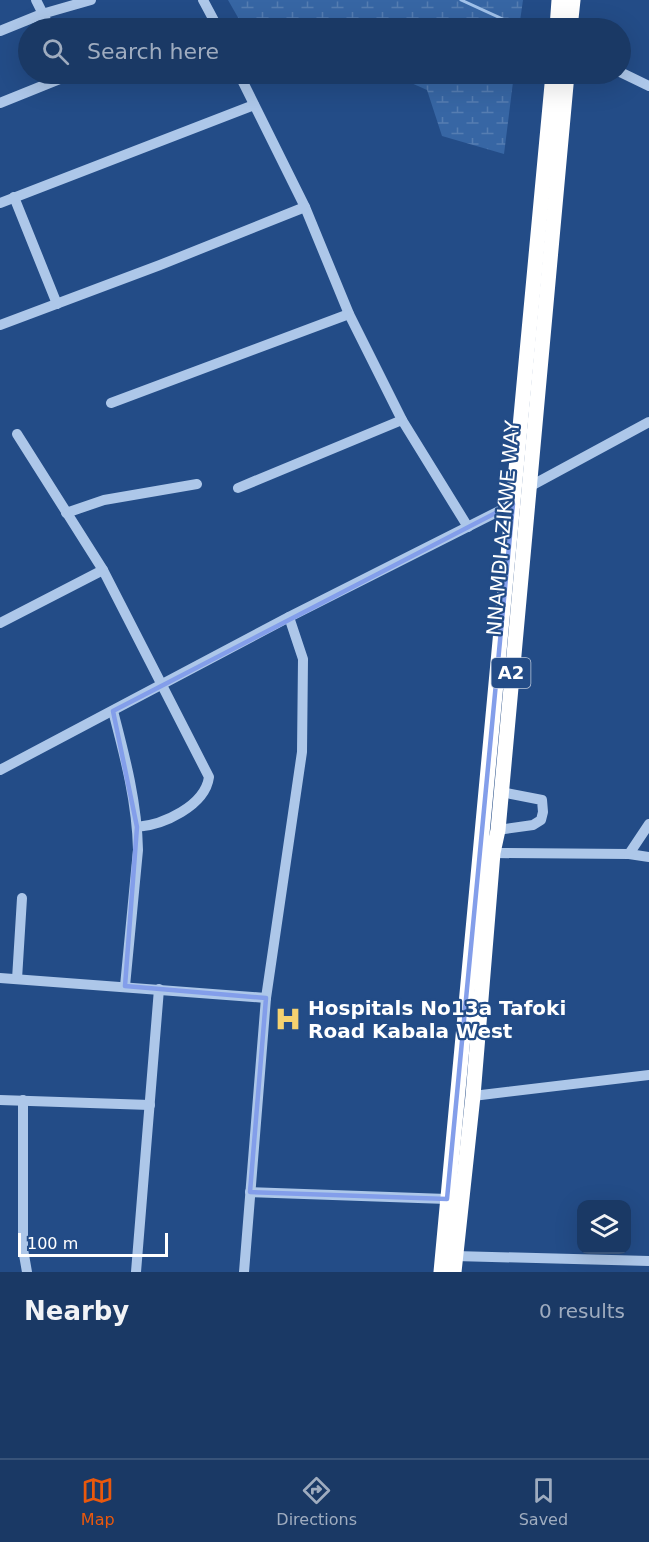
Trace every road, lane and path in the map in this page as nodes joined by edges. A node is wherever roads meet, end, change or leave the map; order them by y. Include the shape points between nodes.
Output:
1 (36, 0) edge
2 (91, 0) edge
3 (203, 0) edge
4 (559, 0) edge
5 (573, 0) edge
6 (42, 14) junction
7 (32, 18) edge
8 (44, 18) edge
9 (211, 18) edge
10 (558, 18) edge
11 (571, 18) edge
12 (18, 24) edge
13 (0, 31) edge
14 (631, 77) edge
15 (47, 84) edge
16 (244, 84) edge
17 (552, 84) edge
18 (566, 84) edge
19 (649, 86) edge
20 (0, 103) edge
21 (254, 105) junction
22 (14, 197) junction
23 (0, 203) edge
24 (306, 207) junction
25 (57, 304) junction
26 (349, 314) junction
27 (0, 325) edge
28 (111, 403) dead end
29 (402, 420) junction
30 (649, 422) edge
31 (17, 434) dead end
32 (197, 484) dead end
33 (237, 488) dead end
34 (527, 489) junction
35 (513, 504) junction
36 (66, 513) junction
37 (468, 527) junction
38 (103, 570) junction
39 (289, 617) junction
40 (0, 623) edge
41 (164, 686) junction
42 (113, 711) junction
43 (0, 770) edge
44 (501, 792) junction
45 (649, 824) edge
46 (137, 827) junction
47 (498, 830) junction
48 (493, 853) junction
49 (629, 854) junction
50 (649, 857) edge
51 (22, 898) dead end
52 (0, 978) edge
53 (17, 979) junction
54 (125, 986) junction
55 (159, 989) junction
56 (266, 998) junction
57 (649, 1075) edge
58 (473, 1096) junction
59 (0, 1100) edge
60 (23, 1100) junction
61 (150, 1105) junction
62 (249, 1192) junction
63 (447, 1199) junction
64 (455, 1256) junction
65 (649, 1261) edge
66 (27, 1272) edge
67 (136, 1272) edge
68 (244, 1272) edge
69 (441, 1272) edge
70 (454, 1272) edge

1 - 6 street
2 - 6 street
3 - 9 street
4 - 10 highway
5 - 11 highway
6 - 7 street
6 - 8 street
12 - 13 street
14 - 19 street
15 - 20 street
16 - 21 street
17 - 35 highway, NNAMDI AZIKWE WAY / A2
18 - 34 highway, NNAMDI AZIKWE WAY / A2
21 - 22 street
21 - 24 street
22 - 23 street
22 - 25 street
24 - 25 street
24 - 26 street
25 - 27 street
26 - 28 street
26 - 29 street
29 - 33 street
29 - 37 street
30 - 34 street
31 - 36 street
32 - 36 street via 104,500
34 - 44 highway, NNAMDI AZIKWE WAY / A2
35 - 37 street
35 - 63 highway, NNAMDI AZIKWE WAY / A2
36 - 38 street
37 - 39 street
38 - 40 street
38 - 41 street
39 - 41 street
39 - 56 street via 303,659 302,752
41 - 42 street
41 - 46 street via 205,765 208,787 178,813 154,826
42 - 43 street
42 - 46 street
44 - 47 highway, NNAMDI AZIKWE WAY / A2
44 - 47 street via 542,800 543,812 541,820 533,825
45 - 49 street
46 - 54 street
47 - 48 highway, NNAMDI AZIKWE WAY / A2
48 - 49 street
48 - 58 highway, NNAMDI AZIKWE WAY / A2
49 - 50 street
51 - 53 street
52 - 53 street
53 - 54 street
54 - 55 street
55 - 56 street
55 - 61 street
56 - 62 street
57 - 58 street
58 - 64 highway, NNAMDI AZIKWE WAY / A2
59 - 60 street
60 - 61 street
60 - 66 street via 23,1249
61 - 67 street
62 - 63 street
62 - 68 street
63 - 69 highway, NNAMDI AZIKWE WAY / A2
64 - 65 street
64 - 70 highway, NNAMDI AZIKWE WAY / A2

